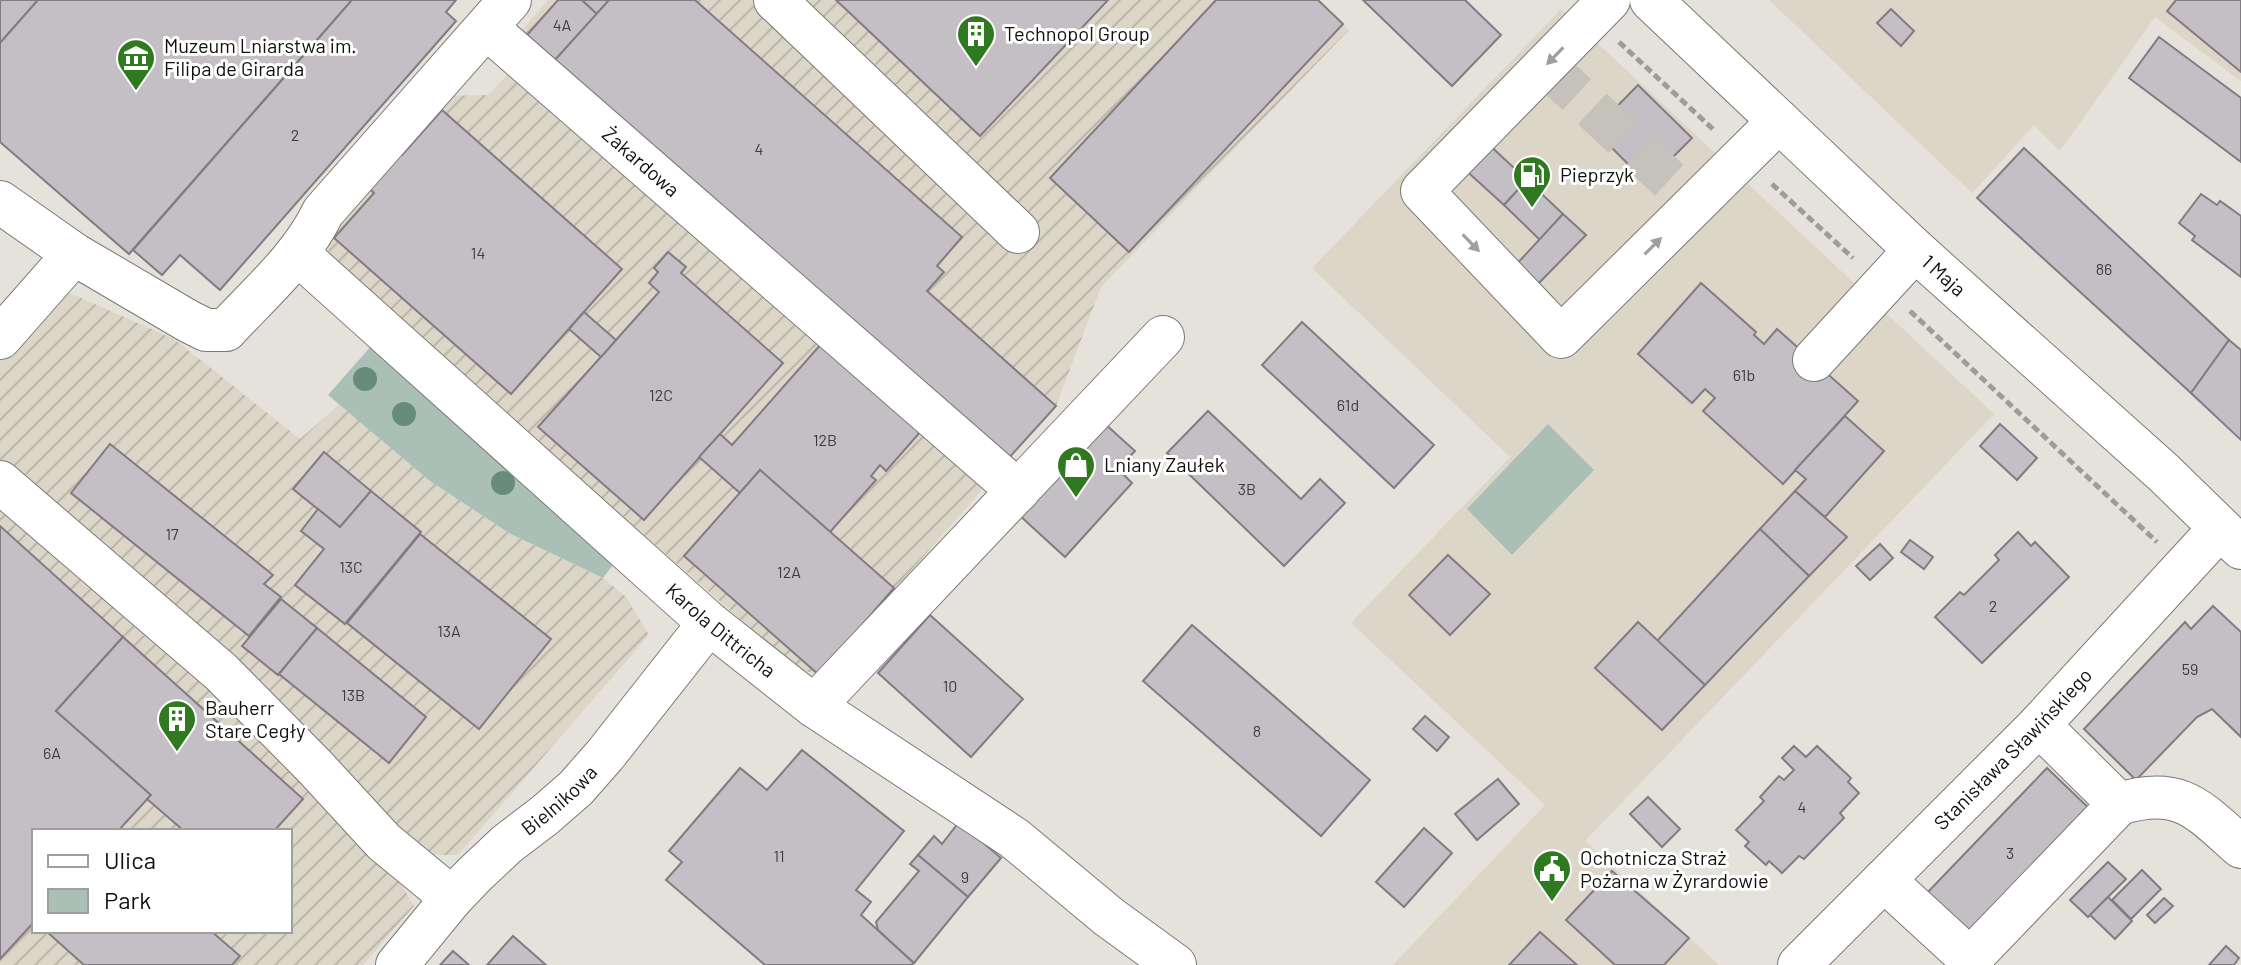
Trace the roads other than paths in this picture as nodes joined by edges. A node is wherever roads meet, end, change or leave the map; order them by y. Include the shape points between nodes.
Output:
1 (775, 0) edge
2 (1651, 0) edge
3 (1601, 9) edge
4 (498, 14) edge
5 (1779, 121) junction
6 (0, 202) edge
7 (1018, 232) dead end
8 (1915, 250) junction
9 (74, 254) junction
10 (298, 254) junction
11 (1163, 337) dead end
12 (0, 338) edge
13 (1814, 360) dead end
14 (0, 482) edge
15 (1018, 491) junction
16 (2233, 535) edge
17 (709, 623) junction
18 (814, 706) junction
19 (2039, 725) junction
20 (2119, 804) junction
21 (2241, 847) edge
22 (1884, 880) junction
23 (452, 898) junction
24 (397, 965) edge
25 (1175, 965) edge
26 (1799, 965) edge

1 - 7 street
2 - 5 street, 1 Maja
3 -> 5 street via 1422,191 1561,337
4 - 10 street, Żakardowa via 323,212
4 - 15 street, Żakardowa
5 - 8 street, 1 Maja
6 - 9 street, Żakardowa
8 - 13 street
8 - 16 street, 1 Maja
9 - 10 street, Żakardowa via 213,331 226,330
9 - 12 street
10 - 17 street, Karola Dittricha
11 - 15 street
14 - 23 street via 221,672 384,842
15 - 18 street
16 - 19 street, Stanisława Sławińskiego
17 - 18 street, Karola Dittricha
17 - 23 street, Bielnikowa via 576,788
18 - 25 street, Karola Dittricha via 1014,838
19 - 20 street
19 - 22 street, Stanisława Sławińskiego
20 - 21 street via 2168,797 2199,809
20 - 22 street via 1970,959
22 - 26 street, Stanisława Sławińskiego
23 - 24 street, Bielnikowa

